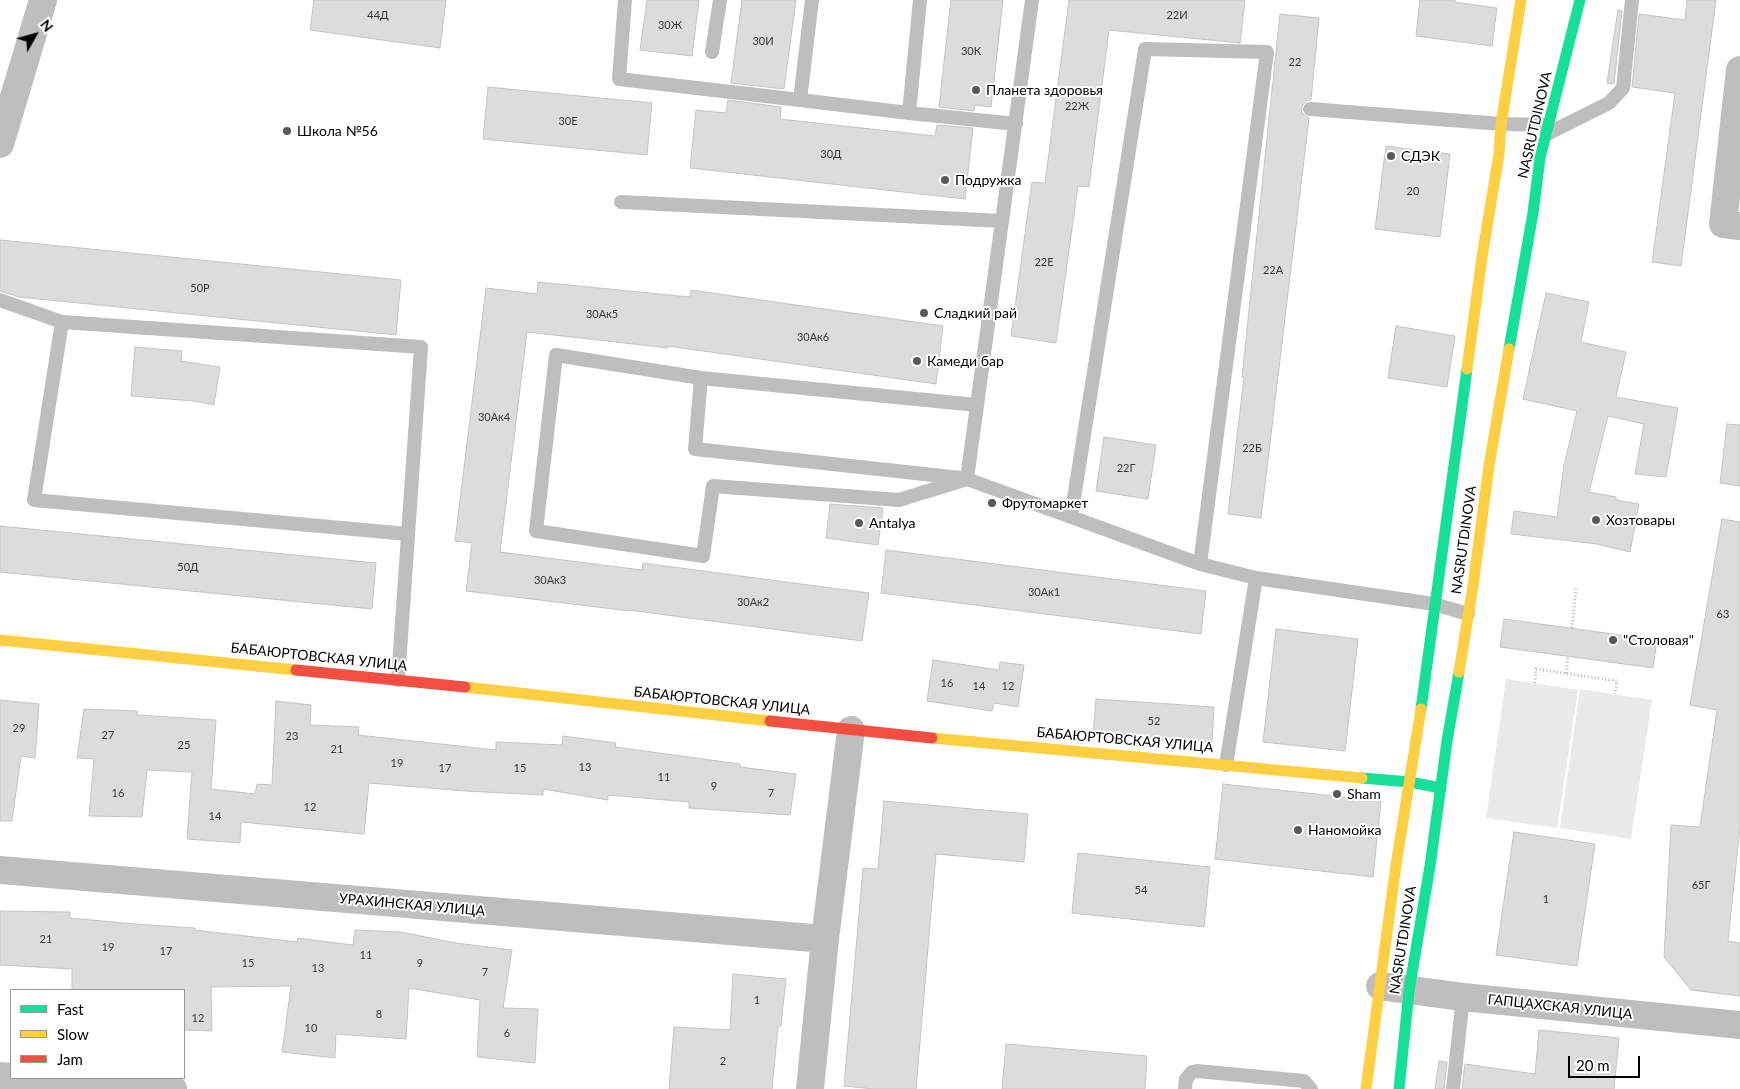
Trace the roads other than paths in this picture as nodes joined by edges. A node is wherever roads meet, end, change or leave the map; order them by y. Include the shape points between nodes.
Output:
1 (43, 0) edge
2 (625, 0) edge
3 (720, 0) edge
4 (812, 0) edge
5 (920, 0) edge
6 (1032, 0) edge
7 (1521, 0) edge
8 (1580, 0) edge
9 (1632, 0) edge
10 (712, 52) dead end
11 (1740, 76) edge
12 (800, 100) junction
13 (1310, 109) dead end
14 (908, 113) junction
15 (1016, 124) junction
16 (1500, 124) junction
17 (1547, 129) junction
18 (0, 144) edge
19 (621, 202) dead end
20 (1002, 221) junction
21 (1740, 226) edge
22 (0, 300) edge
23 (62, 322) junction
24 (701, 378) junction
25 (977, 405) junction
26 (966, 479) junction
27 (1071, 517) junction
28 (408, 534) junction
29 (1200, 564) junction
30 (1256, 578) junction
31 (1434, 604) junction
32 (1468, 614) junction
33 (0, 640) edge
34 (398, 680) junction
35 (851, 730) junction
36 (1226, 765) junction
37 (1410, 782) junction
38 (1441, 788) junction
39 (0, 870) edge
40 (825, 939) junction
41 (1380, 986) junction
42 (1410, 991) junction
43 (1463, 997) junction
44 (1740, 1024) edge
45 (40, 1079) edge
46 (173, 1089) edge
47 (810, 1089) edge
48 (1185, 1089) edge
49 (1311, 1089) edge
50 (1366, 1089) edge
51 (1399, 1089) edge
52 (1453, 1089) edge

1 - 18 street
2 - 12 lane via 619,79
3 - 10 lane
4 - 12 lane
5 - 14 lane
6 - 15 lane
7 - 16 main road, NASRUTDINOVA
8 - 17 main road, NASRUTDINOVA
9 - 17 lane via 1623,88 1609,102
11 - 21 street via 1723,224
12 - 14 lane
13 - 16 lane
14 - 15 lane
15 - 20 lane
16 - 17 lane
16 - 31 main road, NASRUTDINOVA via 1499,154
17 - 32 main road, NASRUTDINOVA via 1489,466
19 - 20 lane
20 - 25 lane
22 - 23 lane
23 - 28 lane via 421,347
23 - 28 lane via 34,500
24 - 25 lane
24 - 26 lane via 695,449
24 - 26 lane via 556,355 536,531 703,556 713,486 899,500
25 - 26 lane
26 - 27 lane
27 - 29 lane
27 - 29 lane via 1145,49 1267,52 1266,105
28 - 34 lane
29 - 30 lane
30 - 31 lane
30 - 36 lane
31 - 32 lane
31 - 37 main road, NASRUTDINOVA
32 - 38 main road, NASRUTDINOVA
33 - 34 main road, БАБАЮРТОВСКАЯ УЛИЦА
34 - 35 main road, БАБАЮРТОВСКАЯ УЛИЦА
35 - 36 main road, БАБАЮРТОВСКАЯ УЛИЦА
35 - 40 street
36 - 37 main road, БАБАЮРТОВСКАЯ УЛИЦА
37 - 38 main road, БАБАЮРТОВСКАЯ УЛИЦА
37 - 41 main road, NASRUTDINOVA
38 - 42 main road, NASRUTDINOVA
39 - 40 street, УРАХИНСКАЯ УЛИЦА
40 - 47 street
41 - 42 street, ГАПЦАХСКАЯ УЛИЦА
41 - 50 main road, NASRUTDINOVA
42 - 43 street, ГАПЦАХСКАЯ УЛИЦА
42 - 51 main road, NASRUTDINOVA
43 - 44 street, ГАПЦАХСКАЯ УЛИЦА
43 - 52 lane
45 - 46 street
48 - 49 lane via 1186,1079 1197,1071 1304,1081

